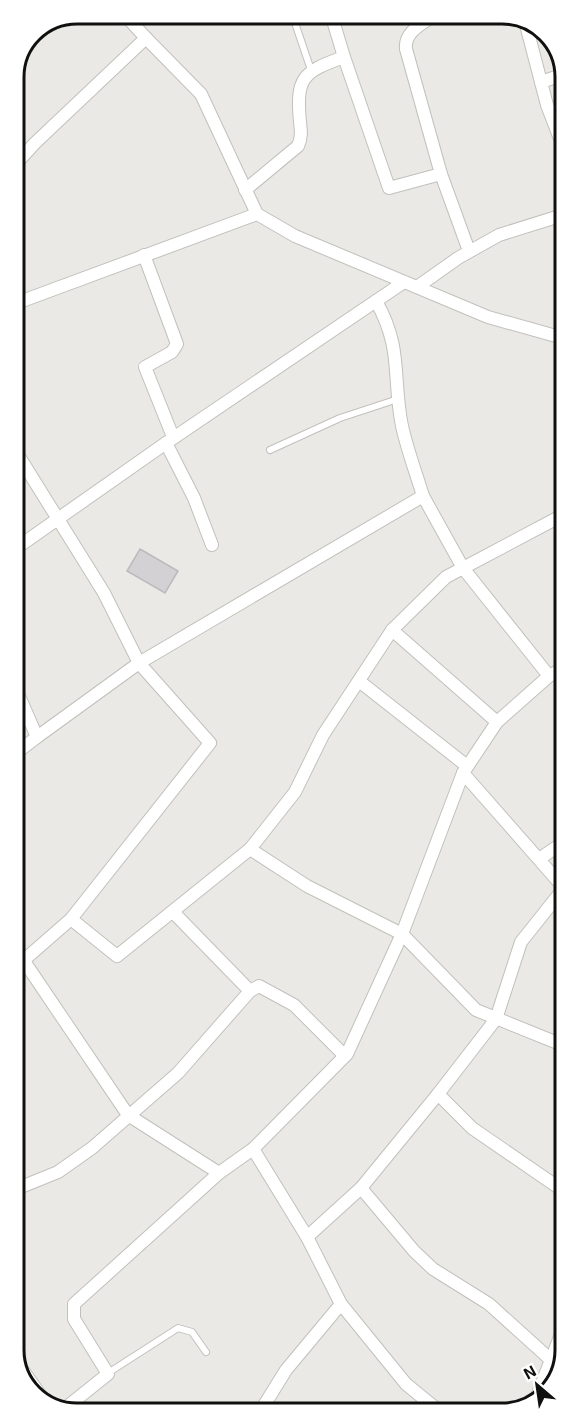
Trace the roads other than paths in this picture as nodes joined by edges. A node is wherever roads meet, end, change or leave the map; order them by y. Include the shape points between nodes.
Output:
1 (133, 24) edge
2 (295, 24) edge
3 (334, 24) edge
4 (422, 24) edge
5 (528, 31) edge
6 (146, 38) junction
7 (344, 57) junction
8 (311, 70) junction
9 (555, 77) edge
10 (541, 82) junction
11 (555, 123) edge
12 (24, 154) edge
13 (441, 174) junction
14 (245, 190) junction
15 (257, 214) junction
16 (555, 218) edge
17 (469, 251) junction
18 (144, 255) junction
19 (404, 282) junction
20 (417, 288) junction
21 (24, 300) edge
22 (376, 301) junction
23 (555, 336) edge
24 (399, 399) junction
25 (170, 440) junction
26 (270, 450) dead end
27 (24, 464) edge
28 (423, 496) junction
29 (60, 518) junction
30 (555, 519) edge
31 (24, 543) edge
32 (212, 544) dead end
33 (463, 568) junction
34 (392, 630) junction
35 (139, 663) junction
36 (555, 673) edge
37 (549, 676) junction
38 (359, 681) junction
39 (24, 707) edge
40 (497, 722) junction
41 (37, 737) junction
42 (24, 747) edge
43 (465, 769) junction
44 (555, 848) edge
45 (250, 849) junction
46 (539, 859) junction
47 (555, 878) edge
48 (555, 899) edge
49 (173, 912) junction
50 (71, 919) junction
51 (402, 934) junction
52 (24, 960) edge
53 (24, 970) edge
54 (250, 991) junction
55 (496, 1019) junction
56 (555, 1042) edge
57 (345, 1056) junction
58 (438, 1094) junction
59 (128, 1115) junction
60 (253, 1149) junction
61 (219, 1173) junction
62 (24, 1185) edge
63 (555, 1185) edge
64 (361, 1188) junction
65 (307, 1237) junction
66 (341, 1304) junction
67 (555, 1350) edge
68 (206, 1352) dead end
69 (551, 1360) junction
70 (108, 1374) junction
71 (542, 1384) edge
72 (72, 1403) edge
73 (266, 1403) edge
74 (429, 1403) edge

1 - 6 street
2 - 8 lane
3 - 7 street
4 - 13 street via 405,43
5 - 10 street
6 - 12 street
6 - 14 street via 201,94
7 - 8 street
7 - 13 street via 389,188
8 - 14 street via 298,89 298,146
9 - 10 street
10 - 11 street
13 - 17 street
14 - 15 street
15 - 18 street
15 - 19 street via 295,236
16 - 17 street via 499,235
17 - 20 street
18 - 21 street
18 - 25 street via 177,344 172,352 145,367
19 - 20 street
19 - 22 street
20 - 23 street via 488,317
22 - 24 street via 388,322 395,348
22 - 25 street
24 - 26 lane via 340,418
24 - 28 street via 402,426
25 - 29 street
25 - 32 street
27 - 29 street
28 - 33 street
28 - 35 street
29 - 31 street
29 - 35 street
30 - 33 street
33 - 34 street via 446,577
33 - 37 street
34 - 38 street
34 - 40 street
35 - 41 street
35 - 50 street via 210,743
36 - 37 street
37 - 40 street
38 - 43 street
38 - 45 street via 323,735 295,792
39 - 41 street
40 - 43 street
41 - 42 street
43 - 46 street
43 - 51 street
44 - 46 street
45 - 49 street
45 - 51 street via 307,886
46 - 47 street
48 - 55 street via 521,942
49 - 50 street via 117,956
49 - 54 street
50 - 52 street
51 - 55 street via 476,1010
51 - 57 street
53 - 59 street
54 - 57 street via 259,986 294,1005
54 - 59 street via 178,1073
55 - 56 street
55 - 58 street
57 - 60 street
58 - 63 street via 472,1128
58 - 64 street
59 - 61 street
59 - 62 street via 70,1165
60 - 61 street
60 - 65 street
61 - 70 street via 74,1304 74,1319
64 - 65 street
64 - 69 street via 414,1251 434,1269 489,1304
65 - 66 street
66 - 73 street via 286,1370
66 - 74 street via 406,1384
67 - 69 street
68 - 70 lane via 192,1332 178,1328
69 - 71 street
70 - 72 street

